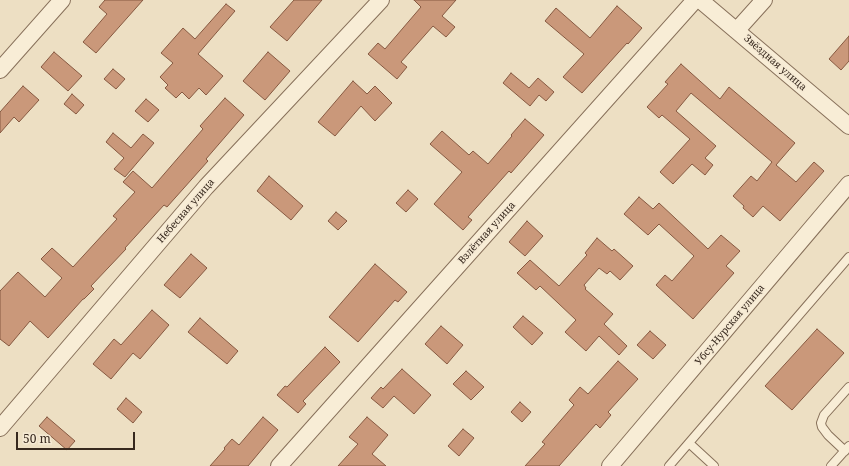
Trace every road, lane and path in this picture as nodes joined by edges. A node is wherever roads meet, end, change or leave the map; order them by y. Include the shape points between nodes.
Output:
1 (62, 0) edge
2 (381, 0) edge
3 (695, 0) edge
4 (700, 0) edge
5 (764, 0) edge
6 (737, 30) junction
7 (0, 70) edge
8 (849, 126) edge
9 (849, 184) edge
10 (849, 257) edge
11 (849, 387) edge
12 (0, 428) edge
13 (689, 443) junction
14 (847, 448) edge
15 (279, 466) edge
16 (610, 466) edge
17 (669, 466) edge
18 (714, 466) edge
19 (831, 466) edge

1 - 7 street
2 - 12 street, Небесная улица via 206,187
3 - 15 street, Взлётная улица
4 - 6 street, Звёздная улица
5 - 6 street
6 - 8 street, Звёздная улица
9 - 16 street, Убсу-Нурская улица
10 - 13 lane
11 - 14 lane via 824,415 821,423 828,435
13 - 17 lane
13 - 18 lane
14 - 19 lane

